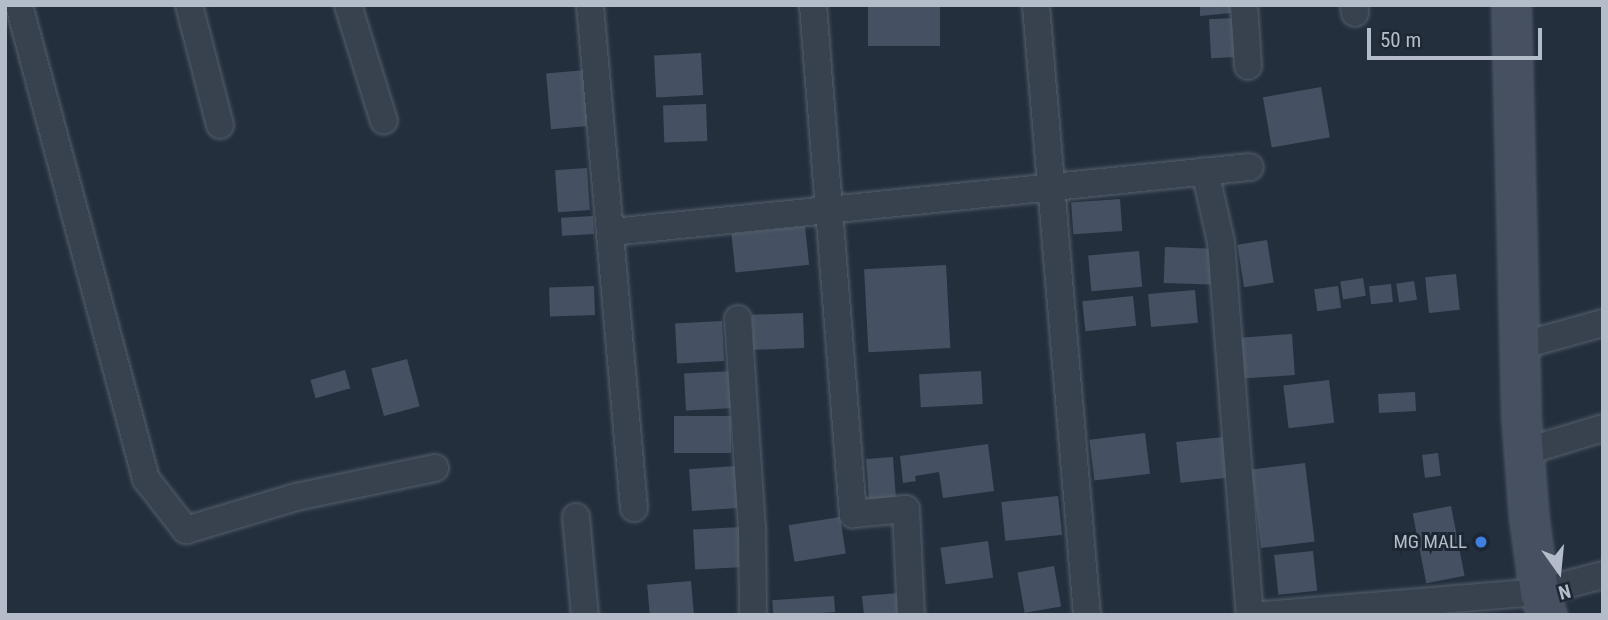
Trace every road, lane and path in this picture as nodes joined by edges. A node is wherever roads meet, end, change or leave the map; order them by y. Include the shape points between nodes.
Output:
1 (19, 5) edge
2 (189, 5) edge
3 (348, 5) edge
4 (590, 5) edge
5 (813, 5) edge
6 (1036, 5) edge
7 (1244, 5) edge
8 (1511, 5) edge
9 (5, 9) edge
10 (1248, 66) dead end
11 (384, 121) dead end
12 (220, 125) dead end
13 (1250, 167) dead end
14 (1205, 171) junction
15 (1051, 187) junction
16 (832, 208) junction
17 (612, 232) junction
18 (738, 320) dead end
19 (1603, 323) edge
20 (1520, 346) junction
21 (1603, 428) edge
22 (1524, 452) junction
23 (435, 468) dead end
24 (634, 508) dead end
25 (576, 517) dead end
26 (1603, 575) edge
27 (1543, 603) edge
28 (586, 615) edge
29 (753, 615) edge
30 (911, 615) edge
31 (1087, 615) edge
32 (1250, 615) edge
33 (1264, 615) edge

1 - 9 street
1 - 23 street via 146,479 186,530 296,497
2 - 12 street
3 - 11 street
4 - 17 street
5 - 16 street
6 - 15 street
7 - 10 street
8 - 20 main road
13 - 14 street
14 - 15 street
14 - 32 street via 1221,242
15 - 16 street
15 - 31 street
16 - 17 street
16 - 30 street via 853,514 906,509
17 - 24 street
18 - 29 street
19 - 20 street
20 - 22 main road
21 - 22 street
22 - 27 main road
25 - 28 street
26 - 27 street
27 - 33 street

